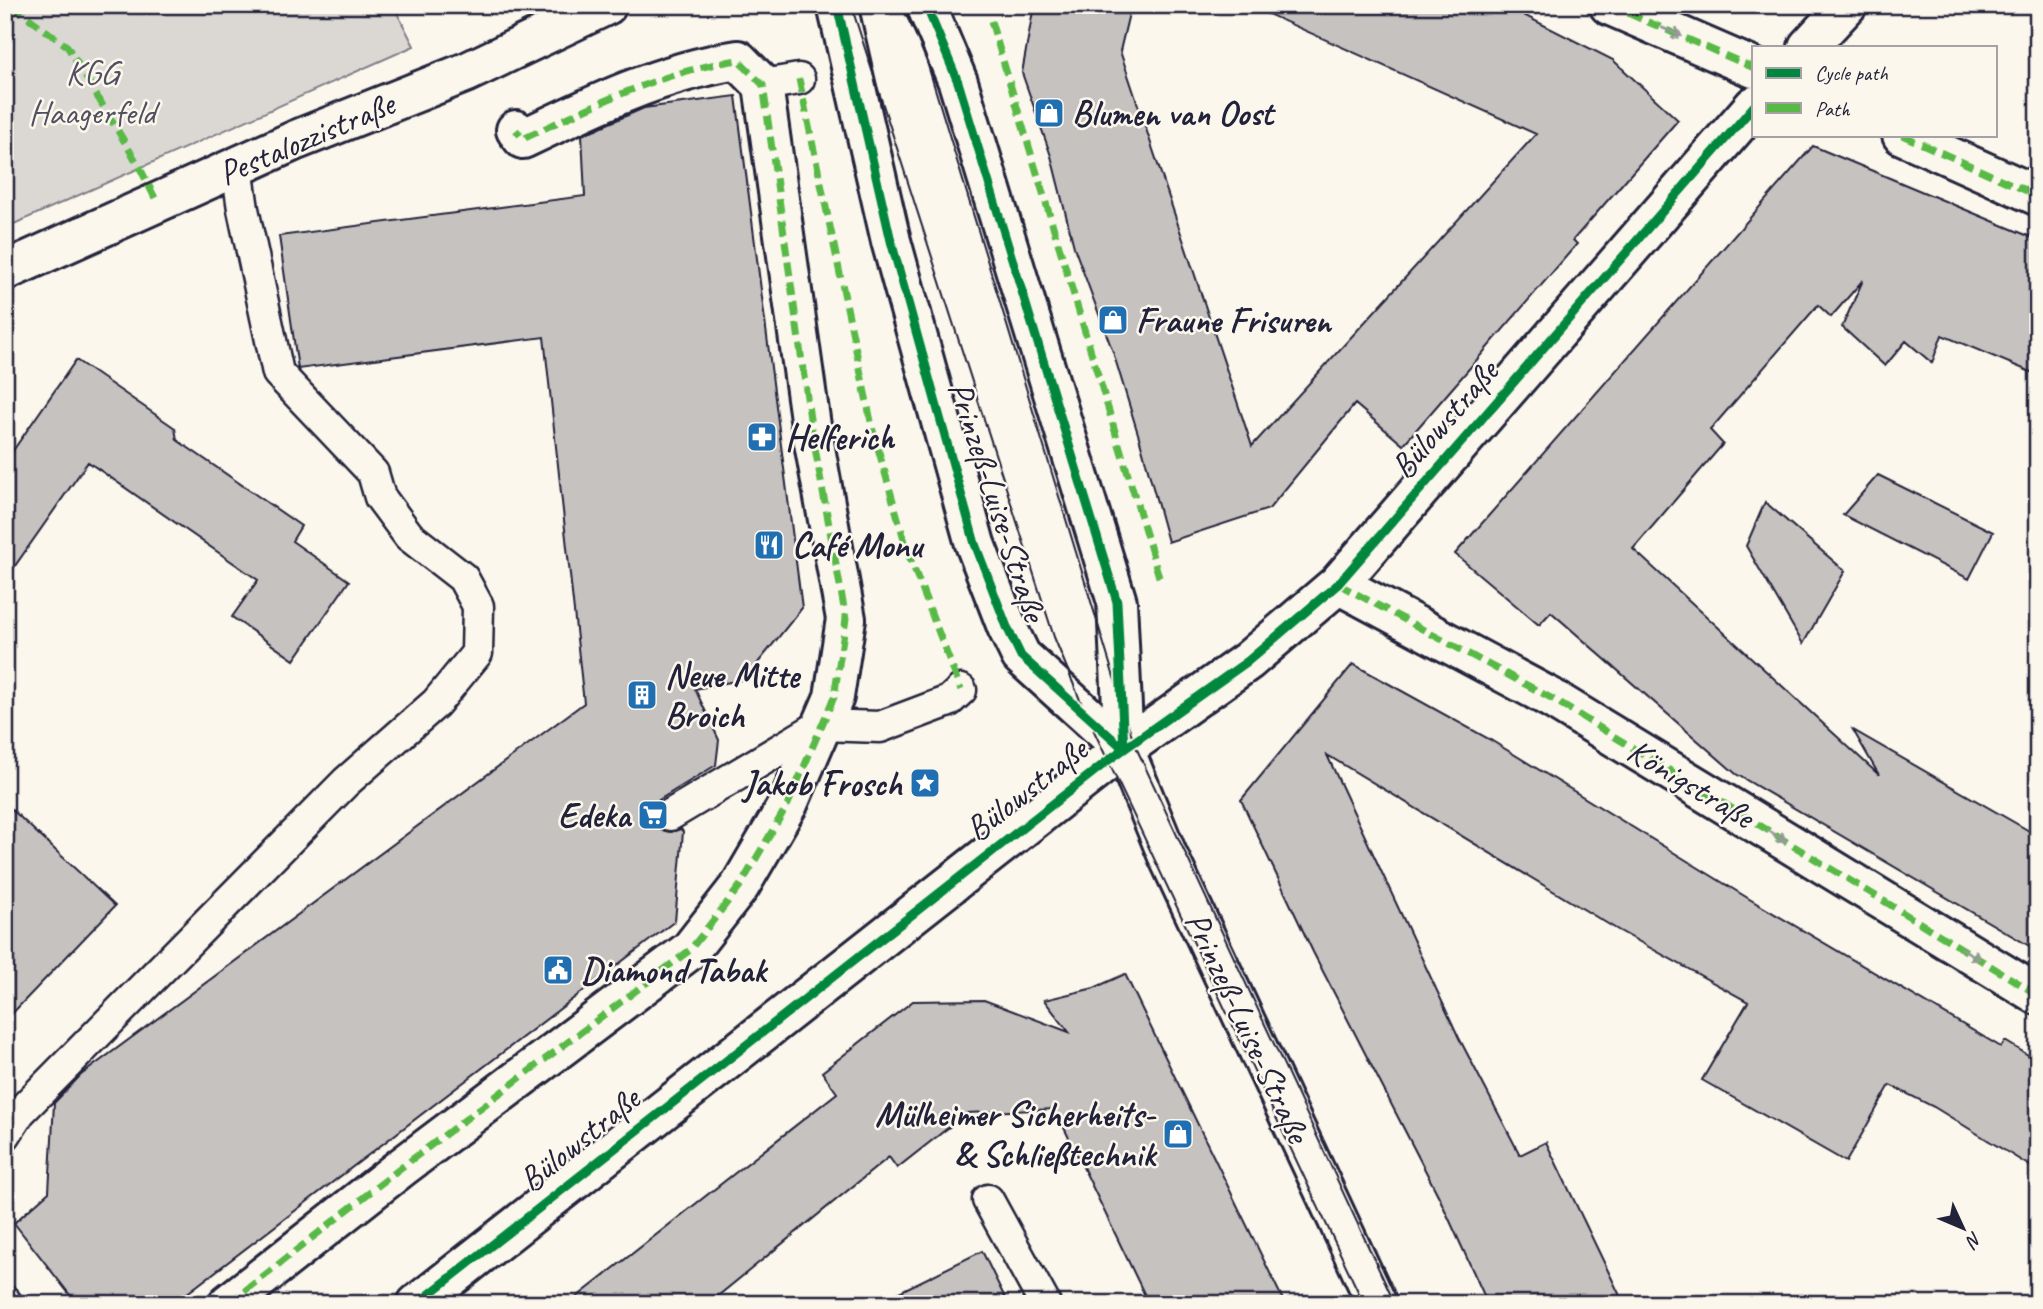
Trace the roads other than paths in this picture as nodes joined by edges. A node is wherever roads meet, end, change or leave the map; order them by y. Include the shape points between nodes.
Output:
1 (607, 5) edge
2 (837, 5) edge
3 (926, 5) edge
4 (1609, 5) edge
5 (1847, 5) edge
6 (1809, 46) edge
7 (1752, 67) edge
8 (1752, 108) edge
9 (516, 130) dead end
10 (1904, 136) edge
11 (237, 167) junction
12 (2038, 196) edge
13 (5, 271) edge
14 (1338, 584) junction
15 (961, 691) dead end
16 (821, 725) junction
17 (1125, 749) junction
18 (670, 815) dead end
19 (2038, 995) edge
20 (5, 1135) edge
21 (988, 1200) dead end
22 (228, 1304) edge
23 (417, 1304) edge
24 (1045, 1304) edge
25 (1377, 1304) edge

1 - 11 street, Pestalozzistraße via 467,72
2 - 17 street, Prinzeß-Luise-Straße via 891,241 975,544 1002,616 1021,656
3 - 17 street, Prinzeß-Luise-Straße via 958,82 1117,602
4 -> 7 street
5 - 6 street
8 - 14 street, Bülowstraße
9 - 16 street via 523,139 613,95 697,66 738,60 781,82 811,426 846,619 834,696
10 - 12 street
11 - 13 street, Pestalozzistraße
11 - 20 lane via 278,373 373,473 380,497 409,536 463,579 478,606 477,653 436,703 346,782 233,893 20,1112
14 - 17 street, Bülowstraße via 1248,661
14 -> 19 street, Königstraße via 1552,698
15 - 16 lane via 949,701 880,727
16 - 18 lane
16 - 22 street via 788,804 740,886 690,950
17 - 23 street, Bülowstraße via 758,1032
17 - 25 street, Prinzeß-Luise-Straße via 1167,854
21 - 24 lane

